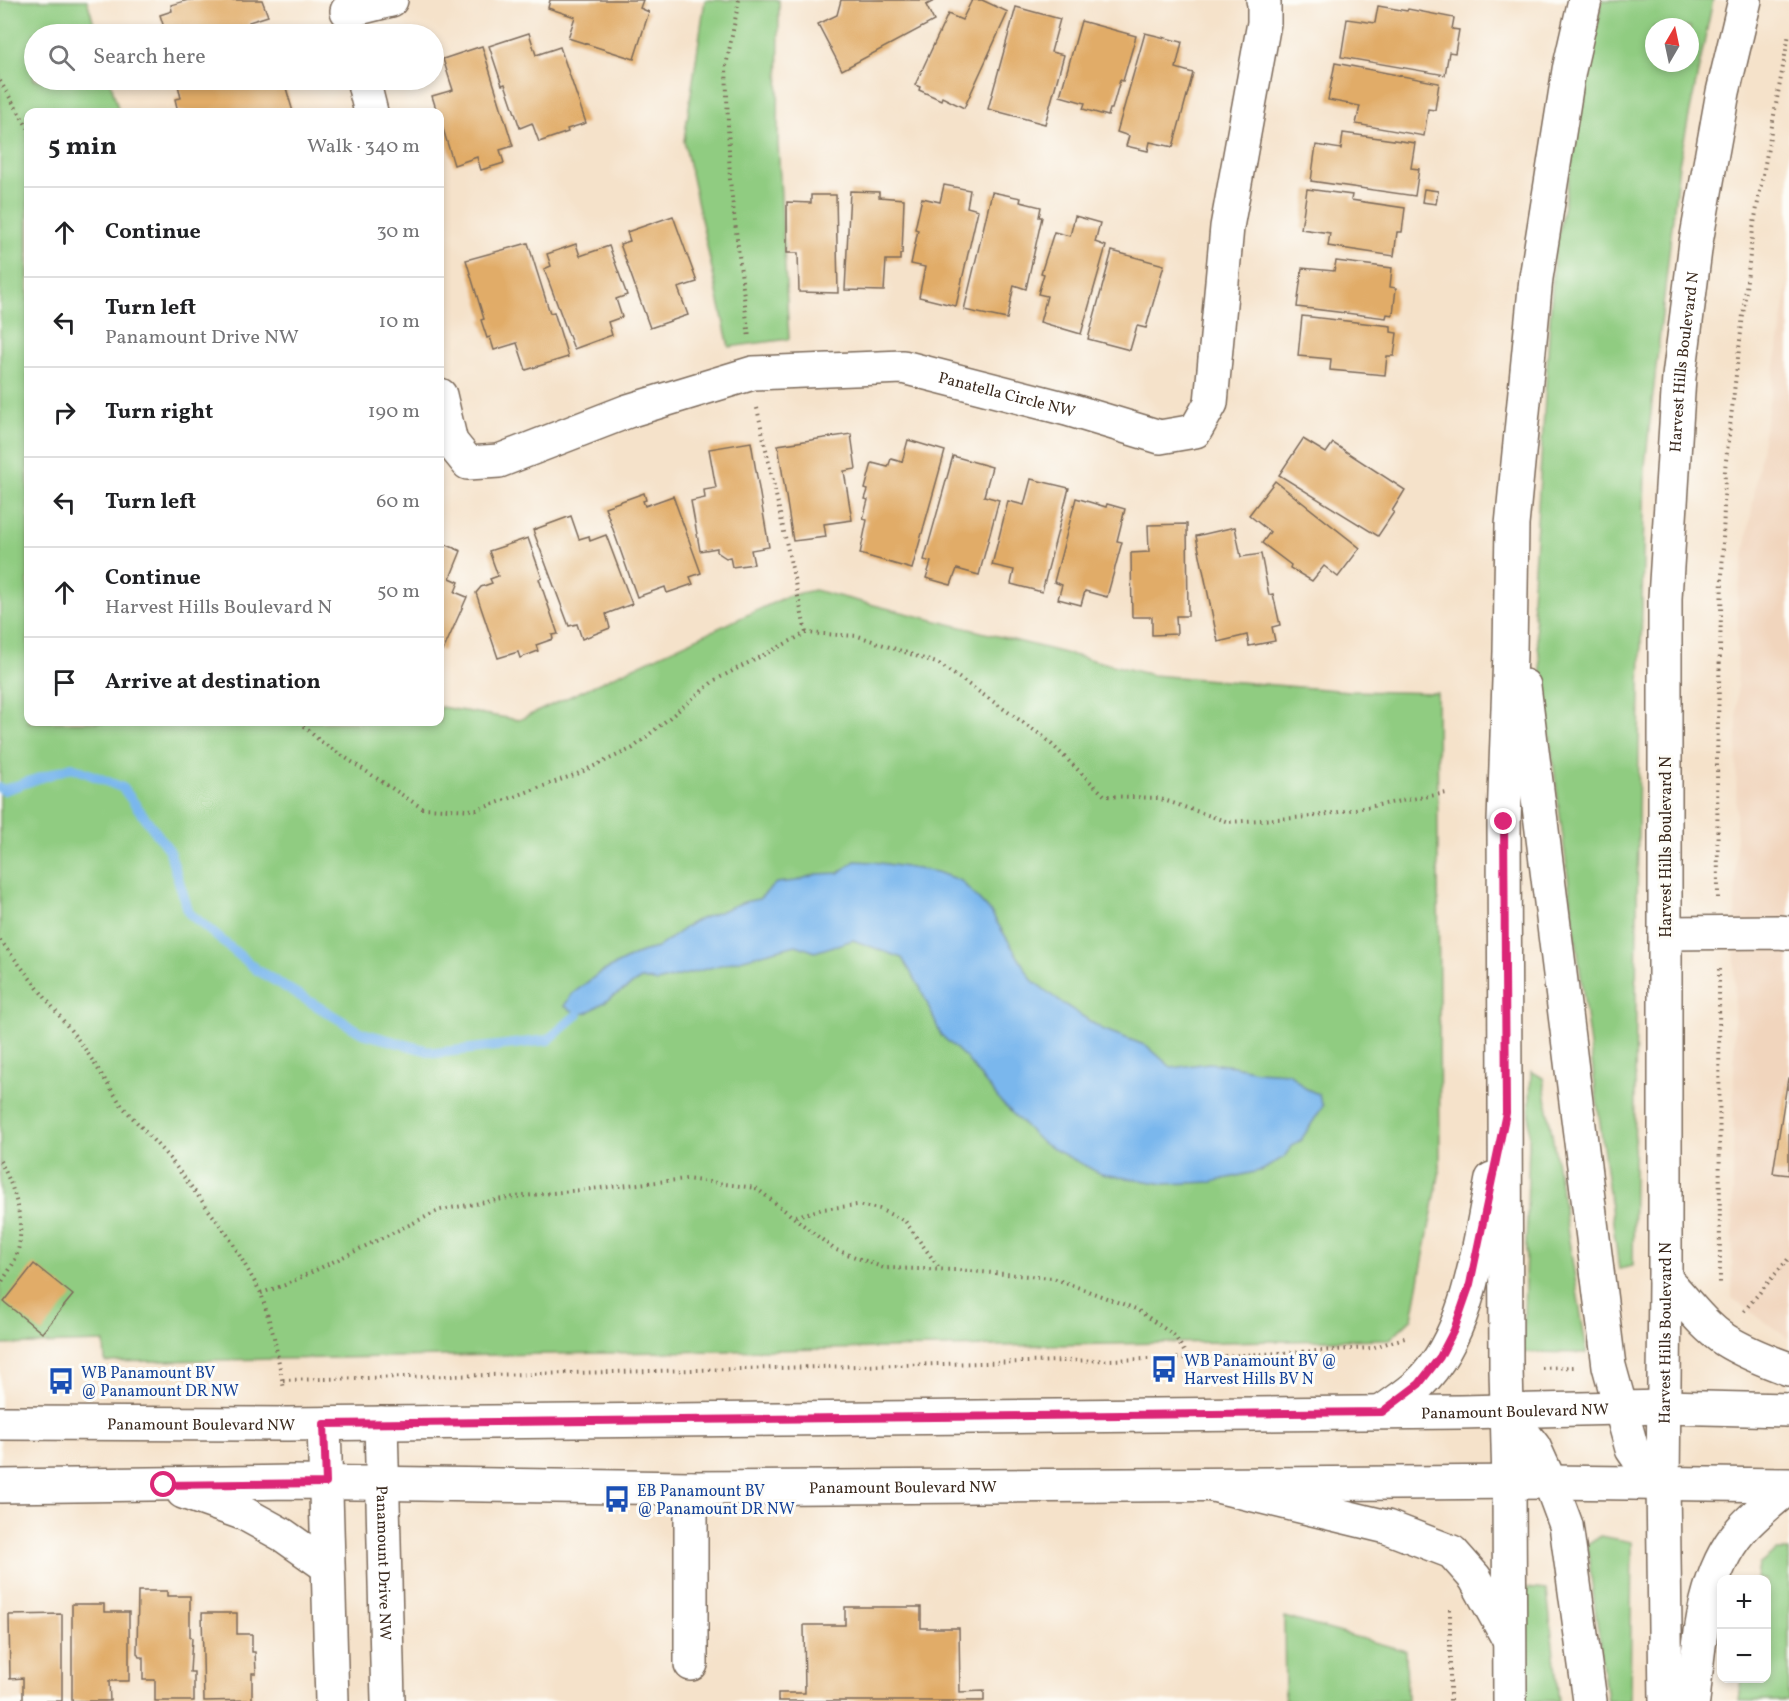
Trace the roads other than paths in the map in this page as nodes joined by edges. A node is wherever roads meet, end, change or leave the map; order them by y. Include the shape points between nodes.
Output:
1 (391, 0) edge
2 (1263, 0) edge
3 (1585, 0) edge
4 (1745, 0) edge
5 (347, 15) edge
6 (366, 90) edge
7 (370, 108) edge
8 (444, 412) edge
9 (1511, 590) junction
10 (1665, 933) junction
11 (1789, 933) edge
12 (1506, 1113) junction
13 (1665, 1279) junction
14 (1789, 1369) edge
15 (1663, 1407) junction
16 (1621, 1408) junction
17 (1789, 1410) edge
18 (1382, 1412) junction
19 (1507, 1412) junction
20 (0, 1423) edge
21 (381, 1423) junction
22 (324, 1424) junction
23 (1550, 1482) junction
24 (326, 1483) junction
25 (383, 1483) junction
26 (1509, 1483) junction
27 (1663, 1484) junction
28 (164, 1485) junction
29 (1213, 1485) junction
30 (0, 1486) edge
31 (1789, 1486) edge
32 (692, 1488) junction
33 (327, 1566) junction
34 (1509, 1640) junction
35 (690, 1664) dead end
36 (332, 1701) edge
37 (388, 1701) edge
38 (1509, 1701) edge
39 (1590, 1701) edge
40 (1666, 1701) edge
41 (1693, 1701) edge

1 - 5 main road
2 - 8 main road, Panatella Circle NW via 1264,23 1227,227 1211,403 1195,431 1160,437 903,367 753,373 628,411 499,461 468,463 451,442
3 - 9 main road via 1569,70 1536,278 1512,525
4 - 10 main road, Harvest Hills Boulevard N via 1723,92 1696,242 1679,378 1665,598
6 - 7 main road
9 - 12 main road via 1504,822
9 - 16 main road via 1610,1366
10 - 11 main road
10 - 13 main road, Harvest Hills Boulevard N
12 - 18 main road via 1470,1284 1454,1330 1419,1384
12 - 19 main road
13 - 14 main road via 1724,1339
13 - 15 main road, Harvest Hills Boulevard N
15 - 16 main road, Panamount Boulevard NW
15 - 17 main road, Panamount Boulevard NW
15 - 27 main road, Harvest Hills Boulevard N
16 - 19 main road, Panamount Boulevard NW
16 - 27 main road via 1632,1449 1647,1471
18 - 19 main road, Panamount Boulevard NW
18 - 21 main road, Panamount Boulevard NW
19 - 23 main road via 1534,1447
19 - 26 main road
20 - 22 main road, Panamount Boulevard NW
21 - 22 main road, Panamount Boulevard NW
21 - 25 main road, Panamount Drive NW
22 - 24 main road
23 - 26 main road, Panamount Boulevard NW
23 - 27 main road, Panamount Boulevard NW
23 - 39 main road via 1566,1525
24 - 25 main road, Panamount Boulevard NW
24 - 28 main road, Panamount Boulevard NW
24 - 33 main road
25 - 32 main road, Panamount Boulevard NW
25 - 37 main road, Panamount Drive NW
26 - 29 main road, Panamount Boulevard NW
26 - 34 main road
27 - 31 main road, Panamount Boulevard NW
27 - 40 main road, Harvest Hills Boulevard N
28 - 30 main road, Panamount Boulevard NW
28 - 33 main road via 245,1514
29 - 32 main road, Panamount Boulevard NW
29 - 34 main road via 1387,1527 1452,1552 1475,1578
31 - 41 main road via 1727,1549 1701,1625
32 - 35 main road
33 - 36 main road
34 - 38 main road

